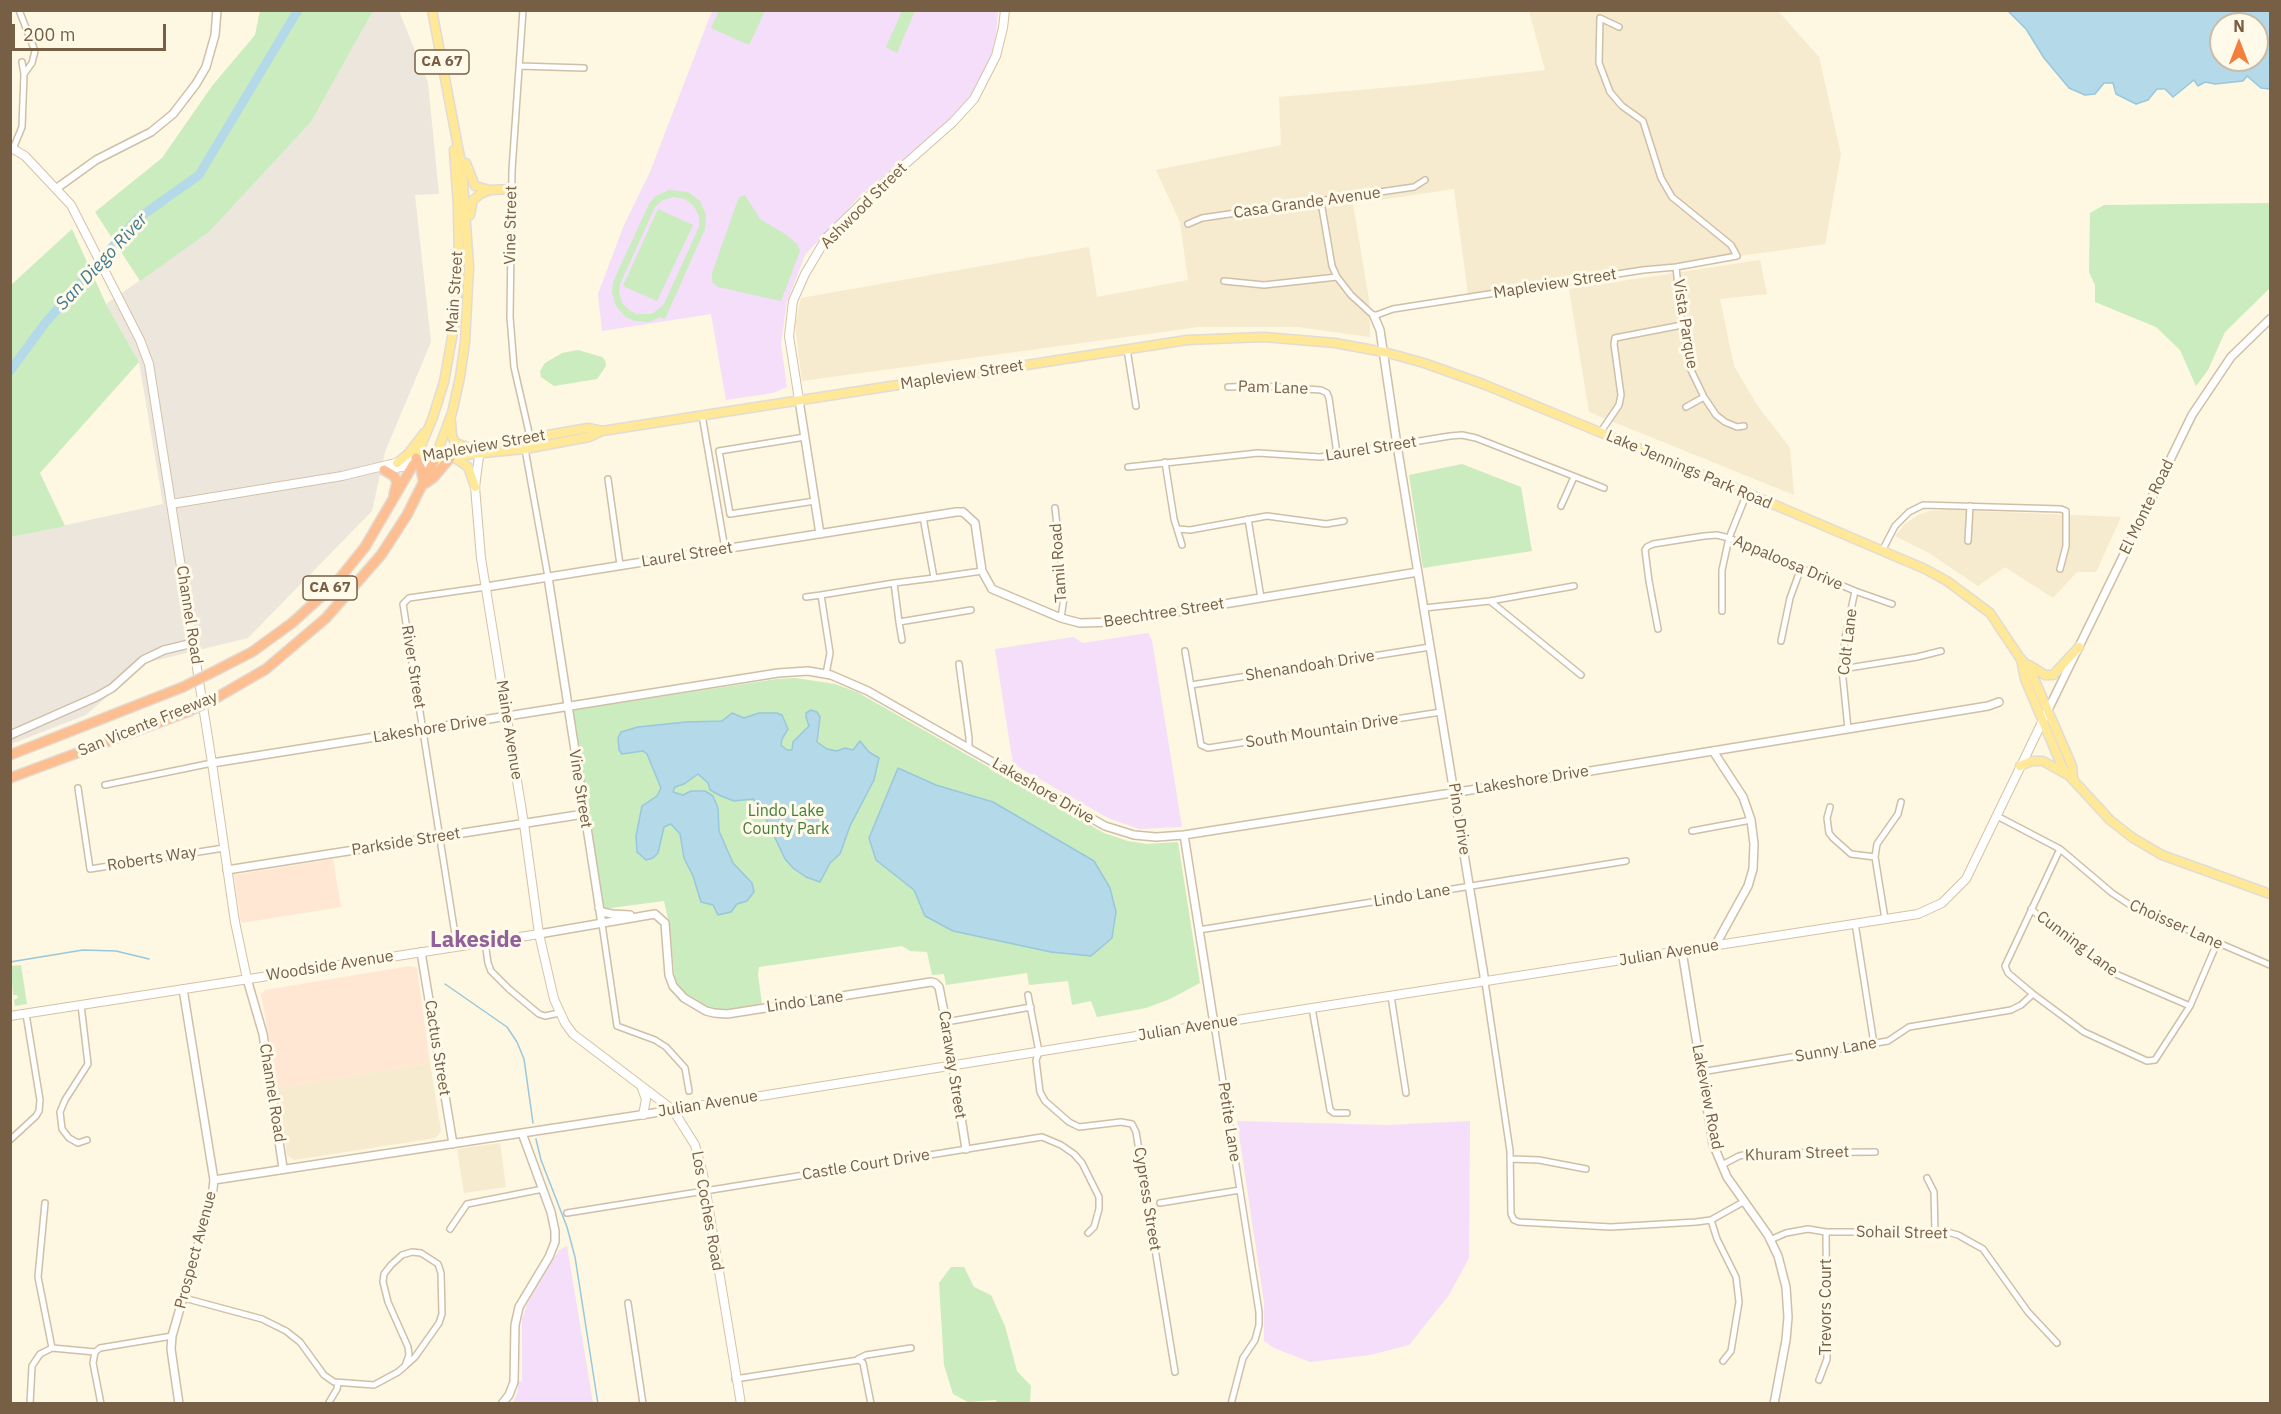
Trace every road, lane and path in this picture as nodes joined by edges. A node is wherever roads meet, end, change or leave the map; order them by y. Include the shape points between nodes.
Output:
1 (19, 10) edge
2 (218, 10) edge
3 (432, 10) edge
4 (523, 10) edge
5 (1005, 10) edge
6 (1619, 27) dead end
7 (22, 62) dead end
8 (519, 66) junction
9 (584, 68) dead end
10 (24, 74) junction
11 (451, 113) junction
12 (12, 148) edge
13 (1425, 180) dead end
14 (57, 188) junction
15 (512, 189) junction
16 (490, 190) junction
17 (1321, 202) junction
18 (1188, 224) dead end
19 (468, 234) junction
20 (1676, 267) junction
21 (1337, 277) junction
22 (1224, 281) dead end
23 (1374, 316) junction
24 (2271, 319) edge
25 (1682, 326) junction
26 (1323, 342) joint
27 (1127, 349) junction
28 (1384, 352) junction
29 (1228, 387) dead end
30 (1704, 397) junction
31 (799, 400) junction
32 (1136, 406) dead end
33 (1686, 407) dead end
34 (452, 413) junction
35 (702, 416) junction
36 (1744, 426) dead end
37 (1452, 427) dead end
38 (427, 431) junction
39 (602, 431) junction
40 (1600, 433) junction
41 (1450, 435) junction
42 (530, 437) junction
43 (805, 437) junction
44 (1397, 445) junction
45 (525, 448) junction
46 (477, 449) junction
47 (1337, 454) junction
48 (434, 457) junction
49 (452, 458) junction
50 (416, 462) junction
51 (1165, 462) junction
52 (398, 463) junction
53 (1128, 467) dead end
54 (384, 470) junction
55 (366, 471) junction
56 (1574, 477) junction
57 (608, 479) dead end
58 (424, 484) junction
59 (475, 487) junction
60 (1604, 488) dead end
61 (1747, 493) junction
62 (815, 501) junction
63 (171, 504) junction
64 (392, 504) junction
65 (1561, 506) dead end
66 (1970, 506) junction
67 (1055, 508) dead end
68 (923, 517) junction
69 (1248, 519) junction
70 (1344, 521) dead end
71 (1178, 529) junction
72 (820, 534) junction
73 (1729, 538) junction
74 (1968, 541) dead end
75 (1182, 544) dead end
76 (725, 549) junction
77 (1882, 551) junction
78 (620, 565) junction
79 (1801, 568) junction
80 (2060, 569) dead end
81 (982, 571) junction
82 (1418, 572) junction
83 (548, 577) junction
84 (933, 578) junction
85 (894, 583) junction
86 (1574, 586) dead end
87 (486, 587) junction
88 (1855, 591) junction
89 (820, 595) junction
90 (806, 597) dead end
91 (1261, 598) junction
92 (405, 601) joint
93 (1490, 601) junction
94 (1892, 604) dead end
95 (1424, 608) junction
96 (971, 610) dead end
97 (1722, 611) dead end
98 (1061, 618) junction
99 (899, 622) junction
100 (1658, 629) dead end
101 (902, 640) dead end
102 (1781, 641) dead end
103 (193, 643) junction
104 (1430, 647) junction
105 (2079, 647) junction
106 (1185, 651) dead end
107 (1941, 651) dead end
108 (2020, 658) junction
109 (959, 664) dead end
110 (1842, 669) junction
111 (825, 674) junction
112 (1581, 675) dead end
113 (1191, 685) junction
114 (1999, 702) dead end
115 (568, 707) junction
116 (2048, 710) junction
117 (1441, 712) junction
118 (507, 717) junction
119 (2042, 722) junction
120 (1848, 729) junction
121 (422, 730) junction
122 (10, 735) edge
123 (969, 748) junction
124 (1713, 751) junction
125 (10, 755) edge
126 (212, 763) junction
127 (2020, 766) junction
128 (10, 778) edge
129 (2073, 778) junction
130 (105, 785) dead end
131 (78, 788) dead end
132 (1454, 793) junction
133 (1900, 802) dead end
134 (1830, 807) dead end
135 (584, 814) junction
136 (1997, 816) junction
137 (1751, 820) junction
138 (524, 824) junction
139 (1692, 831) dead end
140 (1184, 835) junction
141 (440, 837) junction
142 (224, 848) junction
143 (2060, 849) junction
144 (1875, 857) junction
145 (1626, 861) dead end
146 (227, 870) junction
147 (1470, 886) junction
148 (2271, 894) edge
149 (599, 908) junction
150 (2031, 909) junction
151 (641, 916) junction
152 (1885, 919) junction
153 (1855, 923) junction
154 (602, 924) junction
155 (1199, 930) junction
156 (539, 934) junction
157 (485, 942) junction
158 (2217, 943) junction
159 (1716, 946) junction
160 (457, 947) junction
161 (1682, 951) junction
162 (421, 952) junction
163 (2271, 965) edge
164 (247, 979) junction
165 (1485, 982) junction
166 (935, 983) joint
167 (183, 989) junction
168 (679, 994) joint
169 (2033, 994) junction
170 (1028, 995) dead end
171 (1391, 996) junction
172 (81, 1005) junction
173 (2190, 1006) junction
174 (1031, 1007) junction
175 (1312, 1008) junction
176 (559, 1013) junction
177 (26, 1014) junction
178 (10, 1016) edge
179 (946, 1022) junction
180 (1214, 1024) junction
181 (1874, 1044) junction
182 (1039, 1052) junction
183 (952, 1066) junction
184 (1701, 1072) junction
185 (640, 1085) junction
186 (689, 1091) dead end
187 (1406, 1093) dead end
188 (673, 1110) junction
189 (1347, 1113) dead end
190 (643, 1115) junction
191 (522, 1133) junction
192 (10, 1140) edge
193 (87, 1140) dead end
194 (453, 1144) junction
195 (966, 1149) junction
196 (1875, 1152) dead end
197 (1511, 1159) junction
198 (1722, 1165) junction
199 (283, 1168) junction
200 (1587, 1169) dead end
201 (1927, 1178) dead end
202 (214, 1180) junction
203 (543, 1189) junction
204 (705, 1190) junction
205 (1240, 1190) junction
206 (1745, 1202) junction
207 (45, 1203) dead end
208 (1160, 1203) dead end
209 (567, 1213) dead end
210 (1711, 1220) junction
211 (450, 1229) dead end
212 (1826, 1232) junction
213 (1935, 1232) junction
214 (1088, 1233) dead end
215 (1770, 1240) junction
216 (184, 1298) junction
217 (628, 1304) dead end
218 (172, 1336) junction
219 (2057, 1343) dead end
220 (52, 1348) junction
221 (911, 1348) dead end
222 (95, 1352) junction
223 (856, 1360) junction
224 (1723, 1361) dead end
225 (405, 1366) junction
226 (1175, 1372) dead end
227 (735, 1379) junction
228 (1819, 1380) dead end
229 (338, 1383) junction
230 (30, 1404) edge
231 (100, 1404) edge
232 (179, 1404) edge
233 (328, 1404) edge
234 (502, 1404) edge
235 (643, 1404) edge
236 (741, 1404) edge
237 (871, 1404) edge
238 (1232, 1404) edge
239 (1774, 1404) edge

1 - 10 street via 35,51
2 - 14 street via 206,68 173,114 151,132 96,160
3 - 11 main road, Main Street / CA 67
4 - 8 street, Vine Street
5 - 31 main road, Ashwood Street via 996,56 974,99 827,237 804,274 793,301 789,336
6 - 20 street, Mapleview Street via 1600,18 1599,63 1610,92 1643,121 1661,178 1672,197 1731,245 1737,256
7 - 10 street
8 - 9 street
8 - 15 street, Vine Street
10 - 12 street via 22,127
11 - 16 main road via 472,182
11 - 19 main road, Main Street / CA 67 via 462,168
11 - 38 main road, Main Street / CA 67 via 459,206 458,288 444,382
12 - 14 main road, Channel Road
13 - 17 street, Casa Grande Avenue via 1413,187
14 - 63 main road, Channel Road via 84,229 149,364
15 - 16 main road
15 - 42 street, Vine Street via 513,357
16 - 19 main road via 473,200
17 - 18 street, Casa Grande Avenue via 1202,218
17 - 21 street
19 - 34 main road, Main Street / CA 67 via 465,342
20 - 23 street, Mapleview Street via 1392,309
20 - 25 street, Vista Parque
21 - 22 street via 1264,285
21 - 23 street
23 - 28 street, Pino Drive
24 - 105 street, El Monte Road via 2231,357 2202,397
25 - 30 street, Vista Parque via 1690,368
25 - 40 street via 1615,338 1621,394 1619,405
26 - 27 main road, Mapleview Street via 1210,338
26 - 28 main road, Lake Jennings Park Road
27 - 31 main road, Mapleview Street
27 - 32 street
28 - 40 main road, Lake Jennings Park Road via 1483,384
28 - 44 street, Pino Drive
29 - 47 street, Pam Lane via 1281,387 1327,393
30 - 33 street
30 - 36 street, Vista Parque via 1725,422
31 - 35 main road, Mapleview Street
31 - 43 street, Ashwood Street
34 - 46 main road via 455,443
34 - 48 main road, Main Street / CA 67
35 - 39 main road, Mapleview Street
35 - 76 street
37 - 41 street
38 - 48 main road
38 - 50 main road, Main Street / CA 67
38 - 52 main road
39 - 42 main road, Mapleview Street via 588,428
39 - 45 main road, Mapleview Street via 589,437
40 - 61 main road, Lake Jennings Park Road
41 - 44 street, Laurel Street
41 - 56 street, Laurel Street via 1476,438
42 - 46 main road, Mapleview Street
43 - 62 street, Ashwood Street
43 - 62 street via 719,451 730,514
44 - 47 street, Laurel Street
44 - 82 street, Pino Drive
45 - 46 main road, Mapleview Street
45 - 83 street, Vine Street
46 - 48 main road, Mapleview Street
46 - 49 main road, Mapleview Street
46 - 59 main road, Maine Avenue
47 - 51 street, Laurel Street via 1320,458 1258,453
48 - 49 main road, Mapleview Street
48 - 50 main road, Mapleview Street
48 - 58 highway, San Vicente Freeway / CA 67
49 - 58 highway
49 - 59 main road via 468,467
50 - 52 main road, Mapleview Street
50 - 54 main road, Mapleview Street
50 - 58 highway
50 - 64 highway, San Vicente Freeway / CA 67
51 - 53 street, Laurel Street
51 - 71 street
52 - 55 main road, Mapleview Street
54 - 55 main road, Mapleview Street
54 - 64 highway via 397,482
55 - 63 main road, Mapleview Street
56 - 60 street, Laurel Street
56 - 65 street
57 - 78 street
58 - 128 highway, San Vicente Freeway / CA 67, bridge via 381,555 326,618 266,669 187,712
59 - 87 main road, Maine Avenue
61 - 73 street
61 - 77 main road, Lake Jennings Park Road
62 - 72 street, Ashwood Street
63 - 103 main road, Channel Road
64 - 125 highway, San Vicente Freeway / CA 67, bridge via 336,583 252,652 183,687
66 - 74 street
66 - 77 street via 1923,506 1909,512 1895,526
66 - 80 street via 2066,511 2066,546
67 - 98 street, Tamil Road via 1063,577
68 - 72 street, Laurel Street
68 - 81 street, Laurel Street via 956,512 968,516 975,523
68 - 84 street
69 - 70 street via 1267,516 1326,524
69 - 71 street
69 - 91 street
71 - 75 street
72 - 76 street, Laurel Street
73 - 79 street, Appaloosa Drive
73 - 97 street via 1722,570
73 - 100 street, Appaloosa Drive via 1704,536 1647,547
76 - 78 street, Laurel Street
77 - 108 main road, Lake Jennings Park Road via 1936,575 1987,609
78 - 83 street, Laurel Street
79 - 88 street, Appaloosa Drive
79 - 102 street
81 - 84 street
81 - 98 street, Beechtree Street via 992,589
82 - 91 street, Beechtree Street
82 - 95 street, Pino Drive
83 - 87 street, Laurel Street
83 - 115 street, Vine Street
84 - 85 street
85 - 89 street
85 - 99 street
86 - 93 street
87 - 92 street, Laurel Street
87 - 118 main road, Maine Avenue
88 - 94 street, Appaloosa Drive
88 - 110 street, Colt Lane
89 - 90 street
89 - 111 street via 830,653
91 - 98 street, Beechtree Street via 1098,624
92 - 121 street, River Street
93 - 95 street
93 - 112 street
95 - 104 street, Pino Drive
96 - 99 street
99 - 101 street
103 - 122 street via 143,660 112,688
103 - 126 main road, Channel Road
104 - 113 street, Shenandoah Drive
104 - 117 street, Pino Drive
105 - 108 main road via 2049,676
105 - 116 street, El Monte Road
106 - 113 street
107 - 110 street
108 - 116 main road, Lake Jennings Park Road via 2029,667
108 - 119 main road, Lake Jennings Park Road
109 - 123 street
110 - 120 street, Colt Lane
111 - 115 street, Lakeshore Drive via 778,673
111 - 123 street, Lakeshore Drive via 868,691
113 - 117 street, South Mountain Drive via 1204,747 1220,748
114 - 120 street, Lakeshore Drive
115 - 118 street, Lakeshore Drive
115 - 135 street, Vine Street
116 - 119 main road, Julian Avenue
116 - 129 main road, Lake Jennings Park Road via 2072,766
117 - 132 street, Pino Drive
118 - 121 street, Lakeshore Drive
118 - 138 main road, Maine Avenue
119 - 127 main road, Julian Avenue
119 - 129 main road, Lake Jennings Park Road via 2063,769
120 - 124 street, Lakeshore Drive
121 - 126 street, Lakeshore Drive
121 - 141 street, River Street
123 - 140 street, Lakeshore Drive via 1105,826 1145,836
124 - 132 street, Lakeshore Drive
124 - 137 street via 1740,792
126 - 130 street, Lakeshore Drive
126 - 142 main road, Channel Road
127 - 129 main road via 2043,760
127 - 136 main road, Julian Avenue
129 - 148 main road, Lake Jennings Park Road via 2110,820 2148,847
131 - 142 street, Roberts Way via 90,869
132 - 140 street, Lakeshore Drive
132 - 147 street, Pino Drive
133 - 144 street via 1898,814 1877,844
134 - 144 street via 1829,833 1838,844 1851,854
135 - 138 street, Parkside Street
135 - 149 street, Vine Street
136 - 143 street, Choisser Lane
136 - 152 main road, Julian Avenue via 1966,879 1951,896 1923,912
137 - 139 street
137 - 159 street via 1751,876
138 - 141 street, Parkside Street
138 - 156 main road, Maine Avenue
140 - 155 street, Petite Lane
141 - 146 street, Parkside Street
141 - 160 street, River Street
142 - 146 main road, Channel Road
143 - 150 street
143 - 158 street, Choisser Lane via 2123,902
144 - 152 street
145 - 147 street, Lindo Lane
146 - 164 main road, Channel Road
147 - 155 street, Lindo Lane
147 - 165 street, Pino Drive
149 - 151 street via 612,914
149 - 154 street, Vine Street
150 - 169 street via 2006,968
150 - 173 street, Cunning Lane via 2111,972
151 - 154 street, Woodside Avenue
151 - 168 street, Woodside Avenue via 655,914 665,922 669,975
152 - 153 main road, Julian Avenue
153 - 159 main road, Julian Avenue
153 - 181 street
154 - 156 street, Woodside Avenue
154 - 186 street, Vine Street via 618,1026 666,1047 685,1068
155 - 180 street, Petite Lane
156 - 157 main road, Woodside Avenue
156 - 176 main road, Maine Avenue
157 - 160 main road, Woodside Avenue
157 - 176 street via 491,971 509,989 539,1014
158 - 163 street, Choisser Lane
158 - 173 street
159 - 161 main road, Julian Avenue
160 - 162 main road, Woodside Avenue
161 - 165 main road, Julian Avenue
161 - 184 street, Lakeview Road
162 - 164 main road, Woodside Avenue
162 - 194 street, Cactus Street
164 - 167 main road, Woodside Avenue
164 - 199 street, Channel Road via 263,1034
165 - 171 main road, Julian Avenue
165 - 197 street, Pino Drive
166 - 168 street, Lindo Lane via 727,1014 706,1011
166 - 179 street, Caraway Street
167 - 172 main road, Woodside Avenue
167 - 202 street, Prospect Avenue
169 - 173 street via 2087,1034 2147,1061 2160,1054
169 - 181 street, Sunny Lane via 2011,1010 1908,1027 1892,1040
170 - 174 street, Cypress Street
171 - 175 main road, Julian Avenue
171 - 187 street
172 - 177 main road, Woodside Avenue
172 - 193 street via 88,1064 60,1112 62,1129 69,1138 78,1143
174 - 179 street
174 - 182 street, Cypress Street
175 - 180 main road, Julian Avenue
175 - 189 street via 1330,1110
176 - 185 main road, Los Coches Road via 581,1041
177 - 178 main road, Woodside Avenue
177 - 192 street via 39,1111
179 - 183 street, Caraway Street
180 - 182 main road, Julian Avenue
180 - 205 street, Petite Lane
181 - 184 street, Sunny Lane
182 - 183 main road, Julian Avenue
182 - 226 street, Cypress Street via 1036,1060 1040,1092 1069,1122 1088,1128 1127,1123 1136,1132
183 - 188 main road, Julian Avenue
183 - 195 street, Caraway Street
184 - 198 street, Lakeview Road via 1710,1133
185 - 188 main road, Los Coches Road
185 - 190 main road via 646,1099
188 - 190 street, Julian Avenue
188 - 204 main road, Los Coches Road via 695,1145
190 - 191 street, Julian Avenue
191 - 194 street, Julian Avenue
191 - 203 street
194 - 199 street, Julian Avenue
195 - 204 street, Castle Court Drive
195 - 214 street, Castle Court Drive via 1042,1137 1061,1145 1082,1163 1099,1197 1094,1227
196 - 198 street, Khuram Street via 1753,1153
197 - 200 street
197 - 210 street, Pino Drive via 1511,1214 1519,1222 1611,1227
198 - 206 street, Lakeview Road
199 - 202 street, Julian Avenue
201 - 213 street via 1934,1192
202 - 216 street, Prospect Avenue
203 - 211 street via 467,1204
203 - 234 street via 553,1221 555,1245 517,1313 514,1382
204 - 209 street, Castle Court Drive
204 - 227 main road, Los Coches Road
205 - 208 street
205 - 238 street, Petite Lane via 1260,1325 1243,1358
206 - 210 street, Pino Drive
206 - 215 street, Lakeview Road
207 - 220 street via 38,1277
210 - 224 street via 1736,1277 1739,1302 1731,1351
212 - 213 street, Sohail Street
212 - 215 street, Sohail Street via 1797,1230
212 - 228 street, Trevors Court via 1827,1359
213 - 219 street, Sohail Street via 1958,1235 1983,1249 2028,1312
215 - 239 street, Lakeview Road via 1786,1287 1788,1317
216 - 218 street, Prospect Avenue
216 - 229 street via 262,1319 286,1330 324,1375
217 - 235 street
218 - 222 street
218 - 232 street, Prospect Avenue
220 - 222 street
220 - 230 street via 40,1354 34,1363
221 - 223 street
222 - 231 street via 93,1363
223 - 227 street
223 - 237 street via 863,1363
225 - 225 street via 442,1314 441,1273 438,1264 422,1252 402,1255 384,1274 382,1282 408,1347
225 - 229 street via 374,1385
227 - 236 main road, Los Coches Road
229 - 233 street

